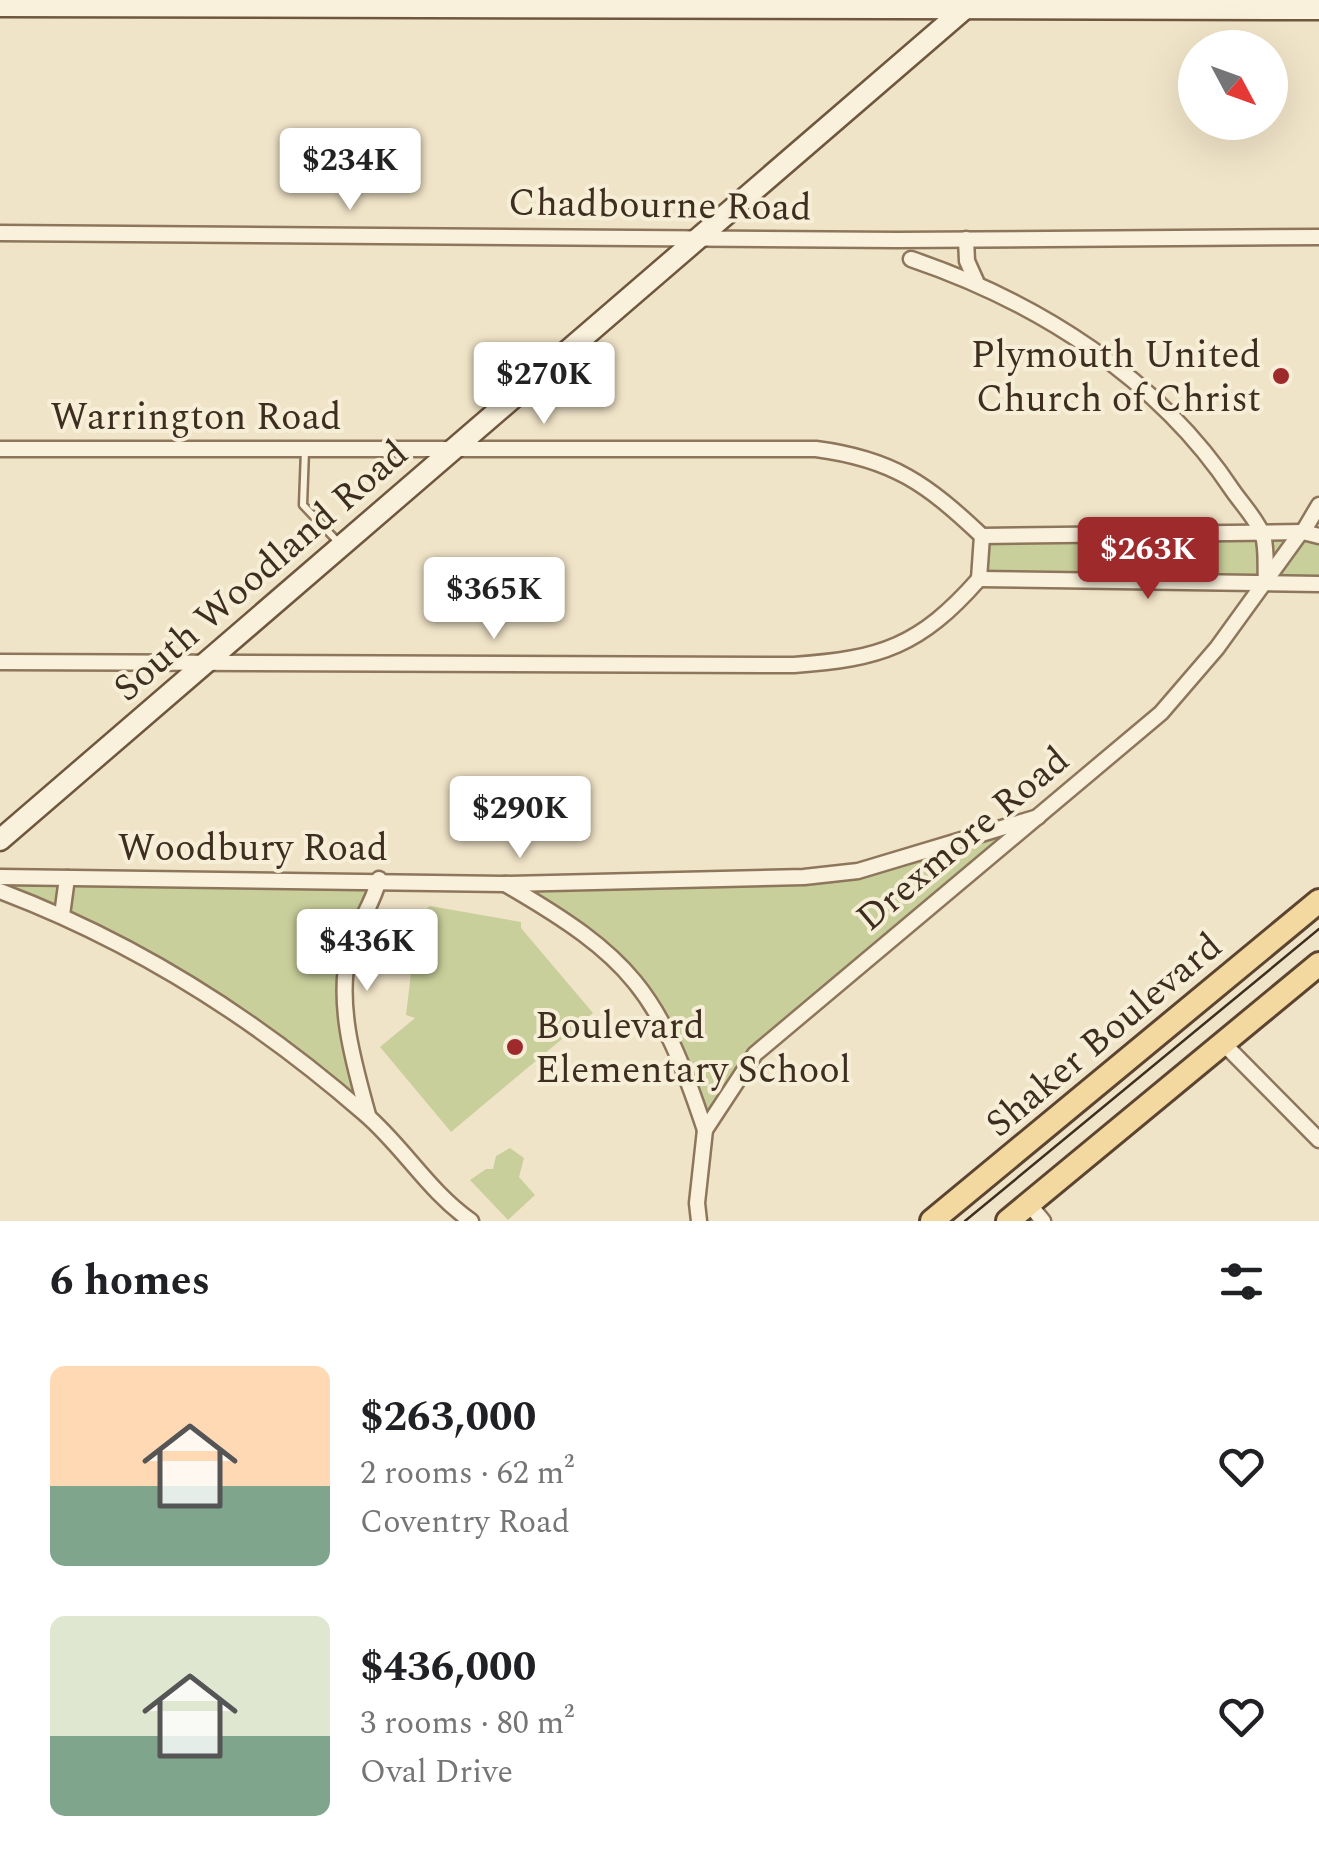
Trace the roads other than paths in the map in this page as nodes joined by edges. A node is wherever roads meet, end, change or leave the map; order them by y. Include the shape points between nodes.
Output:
1 (970, 4) edge
2 (0, 6) edge
3 (1319, 9) edge
4 (0, 233) edge
5 (700, 236) junction
6 (1319, 237) edge
7 (966, 239) junction
8 (911, 259) dead end
9 (976, 281) junction
10 (0, 448) edge
11 (305, 448) junction
12 (454, 448) junction
13 (1319, 505) edge
14 (1302, 532) junction
15 (1262, 534) junction
16 (982, 536) junction
17 (1319, 536) edge
18 (341, 546) junction
19 (979, 579) junction
20 (1266, 581) junction
21 (1319, 584) edge
22 (0, 662) edge
23 (205, 662) junction
24 (1038, 817) junction
25 (0, 840) edge
26 (0, 877) edge
27 (68, 878) junction
28 (379, 879) junction
29 (504, 884) junction
30 (0, 891) edge
31 (1319, 901) edge
32 (62, 915) junction
33 (1319, 964) edge
34 (1223, 1043) junction
35 (368, 1116) junction
36 (705, 1130) junction
37 (1319, 1140) edge
38 (697, 1203) junction
39 (1036, 1212) edge
40 (472, 1221) edge
41 (687, 1221) edge
42 (699, 1221) edge
43 (932, 1221) edge
44 (1008, 1221) edge

1 - 2 main road
1 - 3 main road
1 - 5 main road, South Woodland Road
4 - 5 street, Chadbourne Road
5 - 7 street, Chadbourne Road
5 - 12 main road, South Woodland Road
6 - 7 street, Chadbourne Road
7 - 9 street
8 - 9 street
9 - 15 street via 1098,353 1166,409
10 - 11 street, Warrington Road
11 - 12 street, Warrington Road
11 - 18 lane via 303,505
12 - 16 street, Warrington Road via 816,449 860,455 900,469
12 - 18 main road, South Woodland Road
13 - 14 street, Drexmore Road
14 - 15 street
14 - 17 street
14 - 20 street, Drexmore Road
15 - 16 street
15 - 20 street
16 - 19 street
18 - 23 main road, South Woodland Road
19 - 20 street
19 - 23 street via 945,618 858,661
20 - 21 street
20 - 24 street, Drexmore Road via 1161,713
22 - 23 street
23 - 25 main road, South Woodland Road
24 - 29 street, Woodbury Road via 858,871
24 - 36 street, Drexmore Road via 756,1054
26 - 27 street, Woodbury Road
27 - 28 street, Woodbury Road
27 - 32 street
28 - 29 street, Woodbury Road
28 - 35 street via 350,948 345,984
29 - 36 street via 589,934 647,995 676,1045
30 - 32 street
31 - 43 main road, Shaker Boulevard
32 - 35 street via 201,990
33 - 34 main road
34 - 37 street
34 - 39 main road
35 - 40 street via 421,1177
36 - 38 street, Drexmore Road
38 - 41 street, Drexmore Road
38 - 42 street, Drexmore Road
39 - 44 main road

